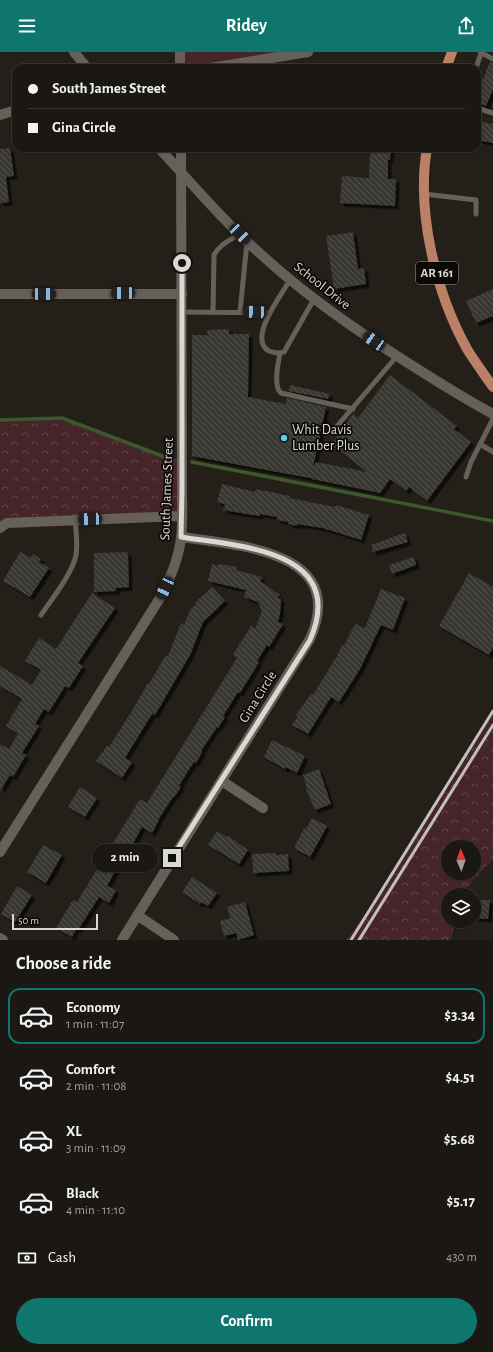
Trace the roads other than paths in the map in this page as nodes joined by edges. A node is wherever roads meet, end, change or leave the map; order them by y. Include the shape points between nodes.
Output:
1 (74, 52) edge
2 (180, 52) edge
3 (308, 52) edge
4 (452, 52) edge
5 (480, 52) edge
6 (493, 59) edge
7 (84, 64) edge
8 (180, 64) edge
9 (234, 64) edge
10 (448, 64) edge
11 (477, 64) edge
12 (481, 109) edge
13 (12, 111) edge
14 (493, 113) edge
15 (0, 115) edge
16 (163, 152) edge
17 (181, 152) edge
18 (427, 152) edge
19 (182, 172) junction
20 (424, 194) junction
21 (476, 214) dead end
22 (244, 238) junction
23 (290, 280) junction
24 (0, 294) edge
25 (182, 294) junction
26 (314, 299) junction
27 (182, 312) junction
28 (214, 312) junction
29 (240, 312) junction
30 (270, 313) junction
31 (280, 353) junction
32 (397, 356) junction
33 (493, 387) edge
34 (353, 409) junction
35 (493, 414) edge
36 (493, 419) edge
37 (332, 432) dead end
38 (480, 444) junction
39 (493, 452) edge
40 (466, 477) dead end
41 (182, 516) junction
42 (75, 520) junction
43 (1, 526) edge
44 (181, 537) junction
45 (42, 614) dead end
46 (222, 781) junction
47 (263, 808) dead end
48 (0, 852) edge
49 (137, 915) junction
50 (0, 938) edge
51 (4, 940) edge
52 (122, 940) edge
53 (174, 940) edge

1 - 7 street
2 - 8 street
3 - 9 street
4 - 10 main road
5 - 6 lane
5 - 11 lane
12 - 14 lane
13 - 15 street
16 - 19 street, School Drive
17 - 19 street, South James Street
18 - 20 main road, AR 161
19 - 22 street, School Drive
19 - 25 street, South James Street
20 - 21 lane via 476,200
20 - 33 main road, AR 161 via 440,284 467,348
22 - 23 street, School Drive
22 - 28 lane via 222,244 214,255
22 - 29 lane
23 - 26 street, School Drive
23 - 30 lane
24 - 25 street
25 - 27 street, South James Street
26 - 31 lane via 284,352
26 - 32 street, School Drive
27 - 28 lane
27 - 41 street, South James Street
28 - 29 lane
29 - 30 lane
30 - 31 lane via 261,331 261,340 265,349
31 - 34 lane via 277,366 278,391
32 - 34 lane
32 - 35 street, School Drive
34 - 37 lane
36 - 38 lane
38 - 39 lane
38 - 40 lane
41 - 42 street
41 - 44 street, South James Street
42 - 43 street via 7,522
42 - 45 lane via 77,544 72,569
44 - 46 street, Gina Circle via 245,546 283,557 306,574 316,593 318,620 310,640
44 - 48 street, South James Street via 177,557 160,598
46 - 47 street
46 - 49 street, Gina Circle
49 - 52 street, Gina Circle
49 - 53 street
50 - 51 street

